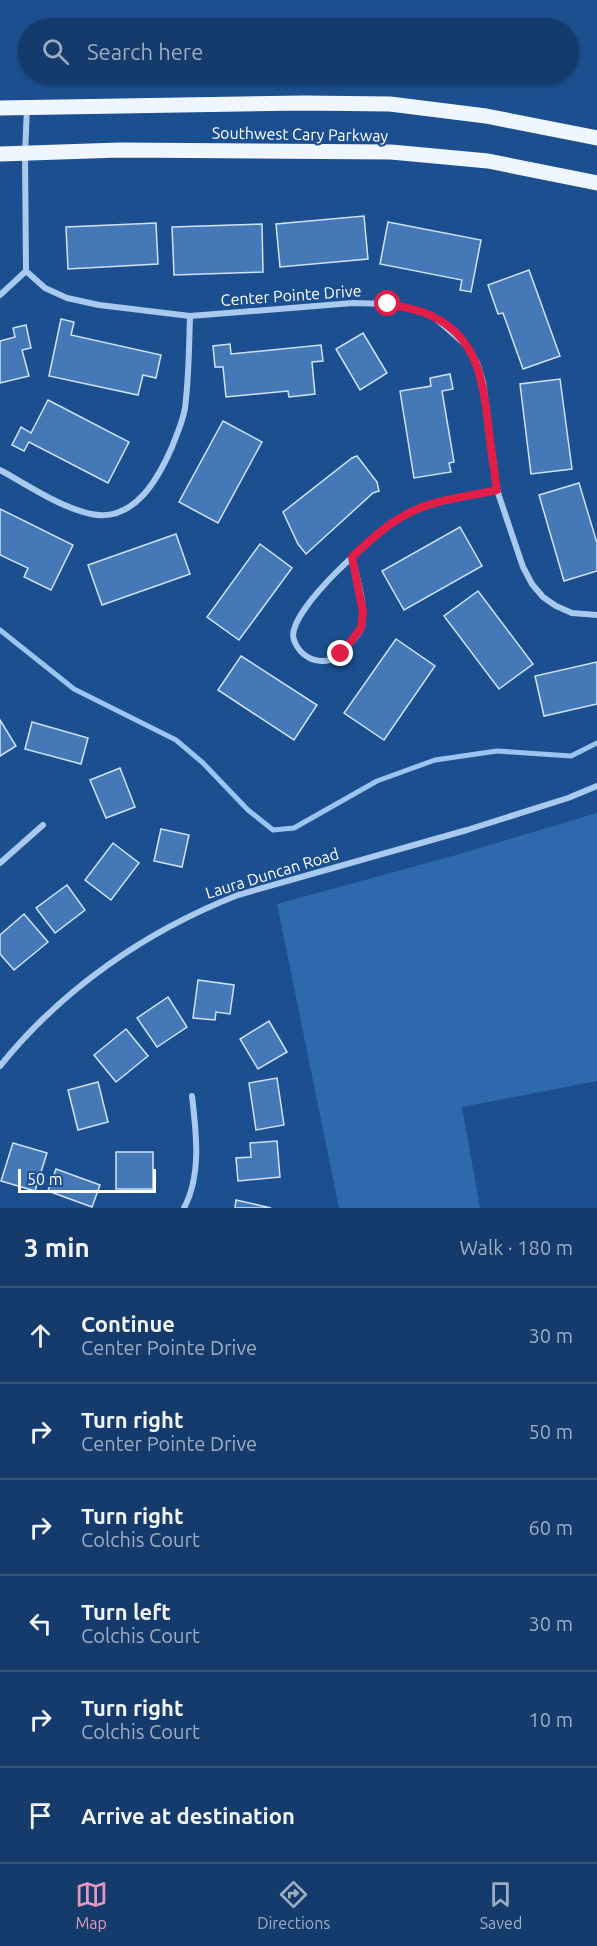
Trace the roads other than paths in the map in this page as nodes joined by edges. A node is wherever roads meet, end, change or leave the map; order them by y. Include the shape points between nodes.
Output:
1 (27, 107) junction
2 (0, 108) edge
3 (597, 138) edge
4 (0, 154) edge
5 (25, 154) junction
6 (597, 183) edge
7 (26, 271) junction
8 (0, 295) edge
9 (190, 316) junction
10 (0, 470) edge
11 (497, 490) junction
12 (352, 557) junction
13 (597, 615) edge
14 (597, 786) edge
15 (43, 825) dead end
16 (0, 863) edge
17 (0, 1066) edge
18 (192, 1096) dead end
19 (184, 1208) edge

1 - 2 main road, Southwest Cary Parkway
1 - 3 main road, Southwest Cary Parkway via 390,104 486,116
1 - 5 street
4 - 5 main road, Southwest Cary Parkway
5 - 6 main road, Southwest Cary Parkway via 120,150 391,152 488,161
5 - 7 street
7 - 8 street
7 - 9 street, Center Pointe Drive via 45,288 67,298
9 - 10 street via 185,408 180,427 161,472 146,493 127,509 109,515 92,514 57,501
9 - 11 street, Center Pointe Drive via 353,303 388,304 434,317 467,346 477,363
11 - 12 street via 444,500 407,514 379,532
11 - 13 street, Center Pointe Drive via 516,550 532,584 556,606 572,613
12 - 12 street via 298,617 292,630 300,650 322,663 341,654 361,628 363,612
14 - 17 street, Laura Duncan Road via 467,830 248,892 173,923 95,973 57,1006
15 - 16 street
18 - 19 street via 194,1171

